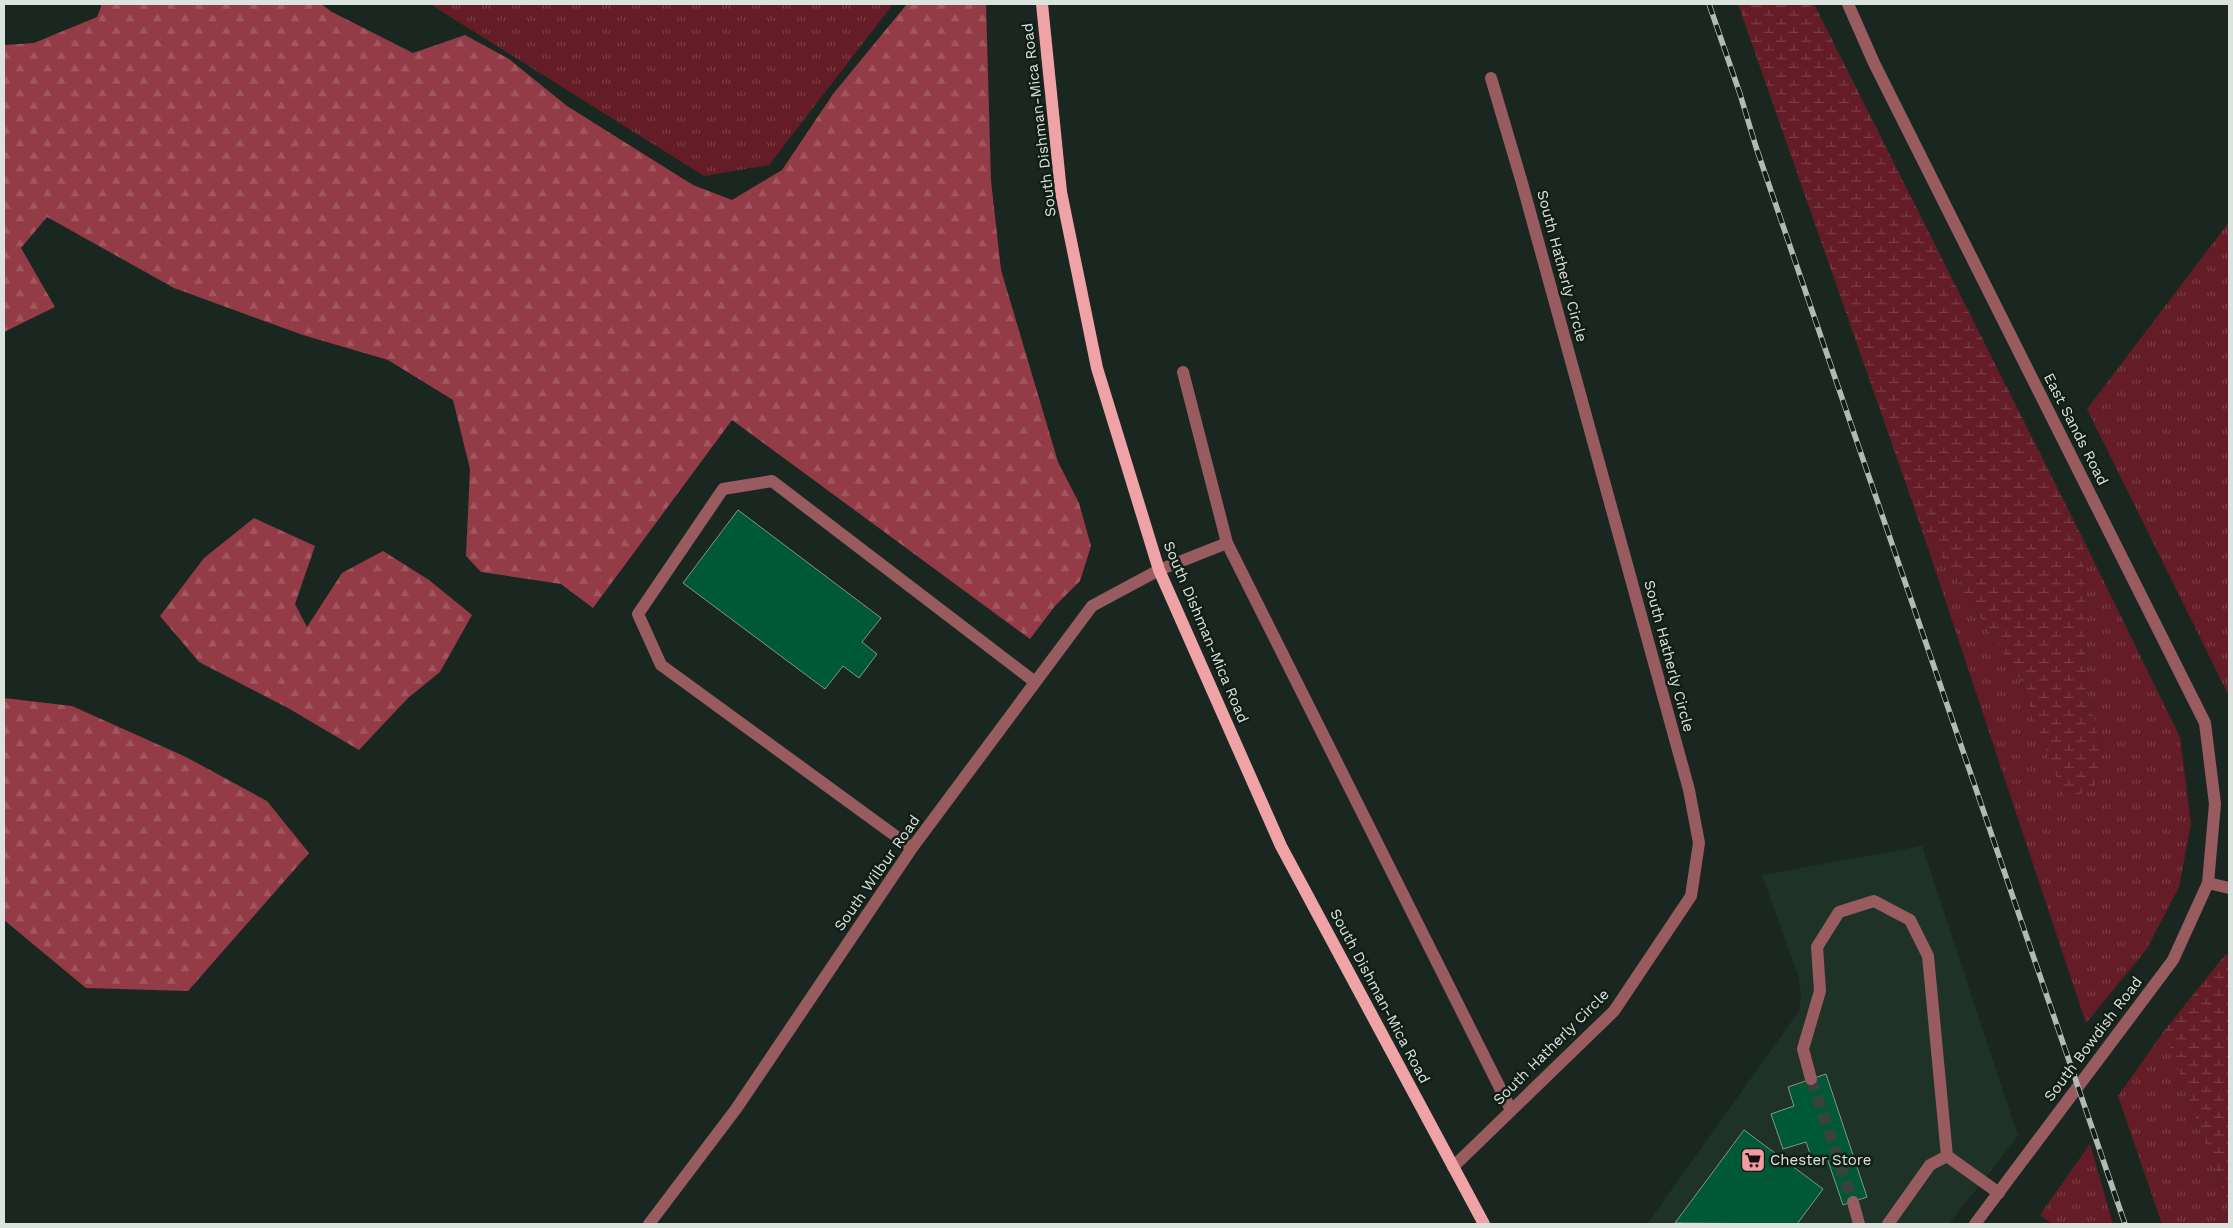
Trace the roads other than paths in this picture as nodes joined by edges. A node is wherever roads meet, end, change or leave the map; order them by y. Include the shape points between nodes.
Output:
1 (1042, 4) edge
2 (1848, 4) edge
3 (1491, 78) dead end
4 (1182, 372) dead end
5 (1227, 543) junction
6 (1159, 570) junction
7 (1035, 682) junction
8 (912, 848) junction
9 (2208, 883) junction
10 (2229, 888) edge
11 (1811, 1080) tunnel mouth
12 (1511, 1110) junction
13 (1947, 1156) junction
14 (1453, 1167) junction
15 (1998, 1193) junction
16 (1853, 1202) tunnel mouth
17 (649, 1224) edge
18 (1484, 1224) edge
19 (1858, 1224) edge
20 (1888, 1224) edge
21 (1975, 1224) edge

1 - 6 main road, South Dishman-Mica Road via 1061,192 1097,368
2 - 9 street, East Sands Road via 1874,64 2205,723 2215,804
3 - 12 street, South Hatherly Circle via 1689,790 1699,844 1691,896 1614,1011
4 - 5 street
5 - 6 street, South Wilbur Road
5 - 12 street
6 - 7 street, South Wilbur Road via 1092,606
6 - 14 main road, South Dishman-Mica Road via 1281,846
7 - 8 street, South Wilbur Road
7 - 8 street via 772,481 723,489 638,614 661,665
8 - 17 street, South Wilbur Road via 736,1109
9 - 10 street
9 - 15 street, South Bowdish Road via 2173,960
11 - 13 street via 1803,1049 1820,990 1817,947 1839,912 1874,901 1910,920 1928,956
12 - 14 street, South Hatherly Circle
13 - 15 street
13 - 20 street via 1930,1164
14 - 18 main road, South Dishman-Mica Road
15 - 21 street, South Bowdish Road
16 - 19 street

